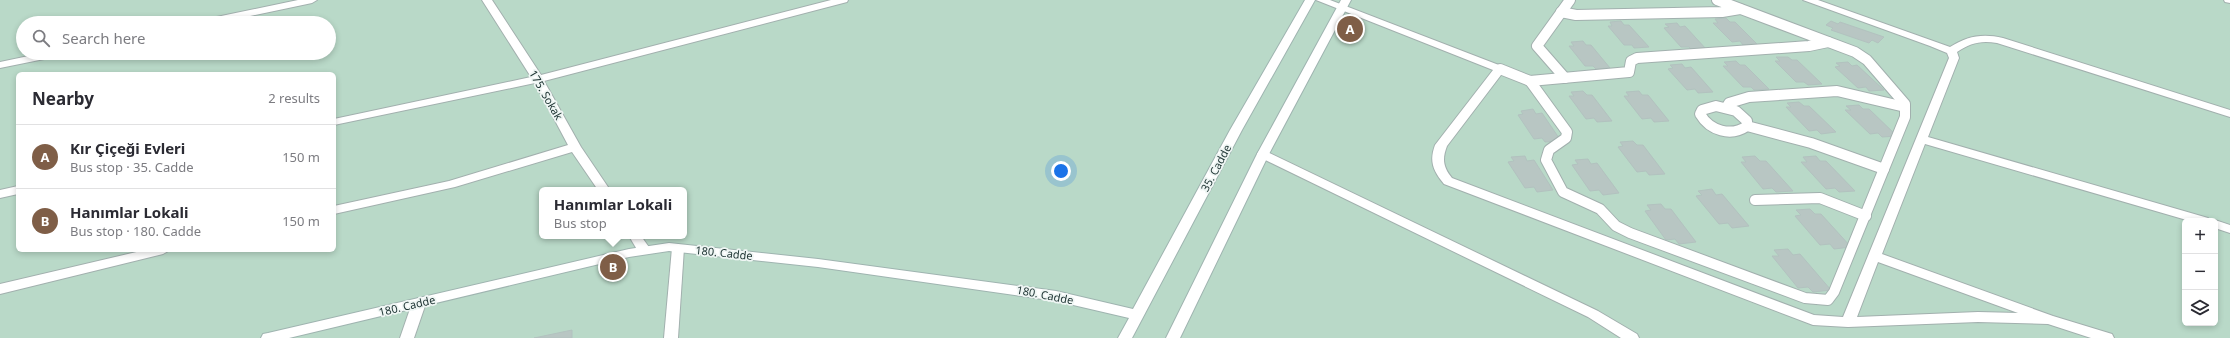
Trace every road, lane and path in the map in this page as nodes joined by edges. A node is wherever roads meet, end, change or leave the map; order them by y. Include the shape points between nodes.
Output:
1 (312, 0) edge
2 (487, 0) edge
3 (843, 0) edge
4 (1310, 0) edge
5 (1321, 0) edge
6 (1570, 0) edge
7 (1717, 0) edge
8 (1808, 0) edge
9 (1344, 4) edge
10 (1741, 9) junction
11 (1561, 12) junction
12 (235, 16) edge
13 (1828, 42) junction
14 (1951, 51) junction
15 (25, 60) edge
16 (0, 65) edge
17 (1500, 69) junction
18 (1565, 78) junction
19 (538, 79) junction
20 (1530, 81) junction
21 (1905, 107) junction
22 (1726, 108) junction
23 (2230, 114) edge
24 (336, 122) edge
25 (1747, 126) junction
26 (1921, 140) junction
27 (575, 147) junction
28 (1263, 154) junction
29 (1884, 169) junction
30 (602, 187) edge
31 (16, 190) edge
32 (0, 194) edge
33 (1755, 200) dead end
34 (336, 210) edge
35 (1866, 216) junction
36 (2194, 218) edge
37 (2218, 225) edge
38 (2230, 229) edge
39 (637, 239) edge
40 (678, 248) junction
41 (644, 250) junction
42 (154, 252) edge
43 (1874, 256) junction
44 (0, 288) edge
45 (419, 303) junction
46 (1137, 315) junction
47 (2048, 319) junction
48 (1848, 322) junction
49 (268, 338) edge
50 (407, 338) edge
51 (671, 338) edge
52 (1125, 338) edge
53 (1173, 338) edge
54 (1632, 338) edge
55 (2108, 338) edge

1 - 12 street
2 - 19 street, 175. Sokak
3 - 19 street
4 - 46 street, 35. Cadde via 1236,130
5 - 9 street
6 - 11 lane
7 - 10 lane
8 - 14 street
9 - 17 street
9 - 28 street
10 - 11 lane via 1722,12
10 - 13 lane
11 - 18 lane via 1537,48
13 - 18 lane via 1809,46 1637,58 1631,61 1629,72 1624,74
13 - 21 lane via 1855,52 1867,60 1894,90
14 - 23 street via 1974,38 1999,40
14 - 26 street via 1954,58
15 - 16 street
17 - 20 lane
17 - 48 street via 1441,145 1436,156 1437,164 1448,181 1799,315 1814,320
18 - 20 lane
19 - 24 street
19 - 27 street, 175. Sokak
20 - 35 lane via 1567,132 1566,138 1546,155 1549,169 1560,188 1572,198 1600,209 1620,229 1805,298 1823,301 1828,300 1834,292
21 - 22 lane via 1837,91 1749,97 1729,103
21 - 29 lane via 1905,117
22 - 25 lane via 1743,116
22 - 25 lane via 1708,107 1700,114 1707,125 1716,129 1735,132
25 - 29 lane via 1811,143
26 - 36 street
26 - 43 street
27 - 30 street, 175. Sokak
27 - 34 street via 452,184
28 - 53 street
28 - 54 street via 1593,314
29 - 35 lane
31 - 32 street
33 - 35 lane via 1820,198
37 - 38 street
39 - 41 street
40 - 41 street, 180. Cadde
40 - 46 street, 180. Cadde via 818,263 1012,289 1056,296
40 - 51 street
41 - 45 street, 180. Cadde
42 - 44 street
43 - 47 street
43 - 48 street
45 - 49 street, 180. Cadde
45 - 50 street
46 - 52 street, 35. Cadde
47 - 48 street via 1978,317
47 - 55 street

